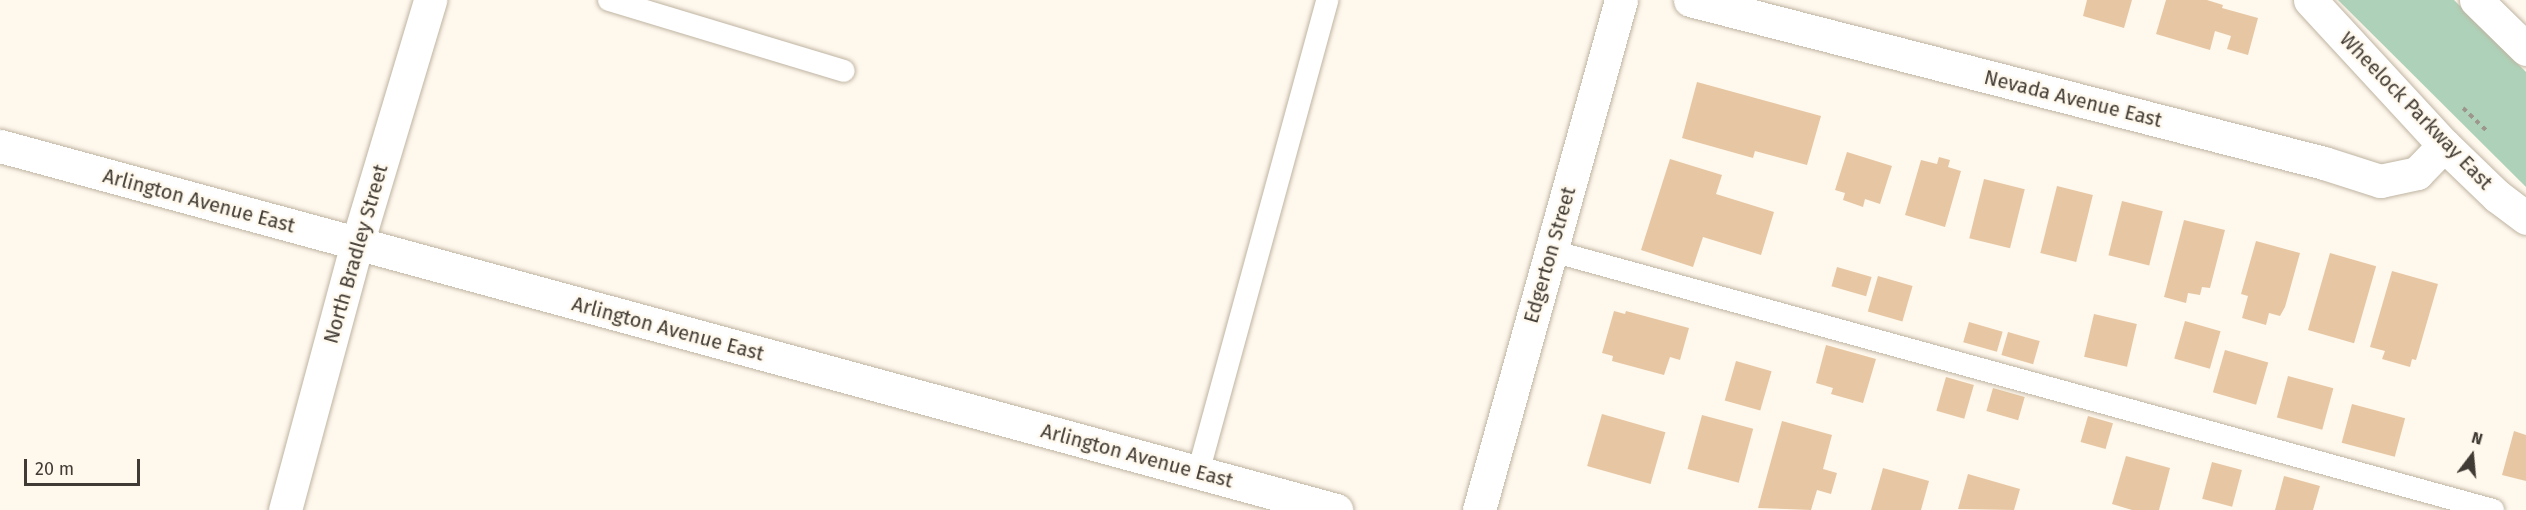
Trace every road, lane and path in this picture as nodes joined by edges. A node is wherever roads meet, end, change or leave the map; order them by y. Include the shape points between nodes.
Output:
1 (430, 0) edge
2 (609, 0) edge
3 (1327, 0) edge
4 (1621, 0) edge
5 (1690, 0) edge
6 (2310, 0) edge
7 (2476, 0) edge
8 (2526, 49) edge
9 (844, 71) dead end
10 (2444, 145) junction
11 (0, 146) edge
12 (2526, 218) edge
13 (357, 244) junction
14 (1552, 251) junction
15 (1198, 473) junction
16 (285, 510) edge
17 (1336, 510) edge
18 (1479, 510) edge
19 (2493, 510) edge

1 - 13 street, North Bradley Street
2 - 9 lane
3 - 15 lane
4 - 14 street, Edgerton Street
5 - 10 street, Nevada Avenue East via 2324,163 2380,181 2417,173
6 - 10 street, Wheelock Parkway East
7 - 8 street
10 - 12 street, Wheelock Parkway East
11 - 13 street, Arlington Avenue East
13 - 15 street, Arlington Avenue East
13 - 16 street, North Bradley Street
14 - 18 street, Edgerton Street
14 - 19 lane
15 - 17 street, Arlington Avenue East

